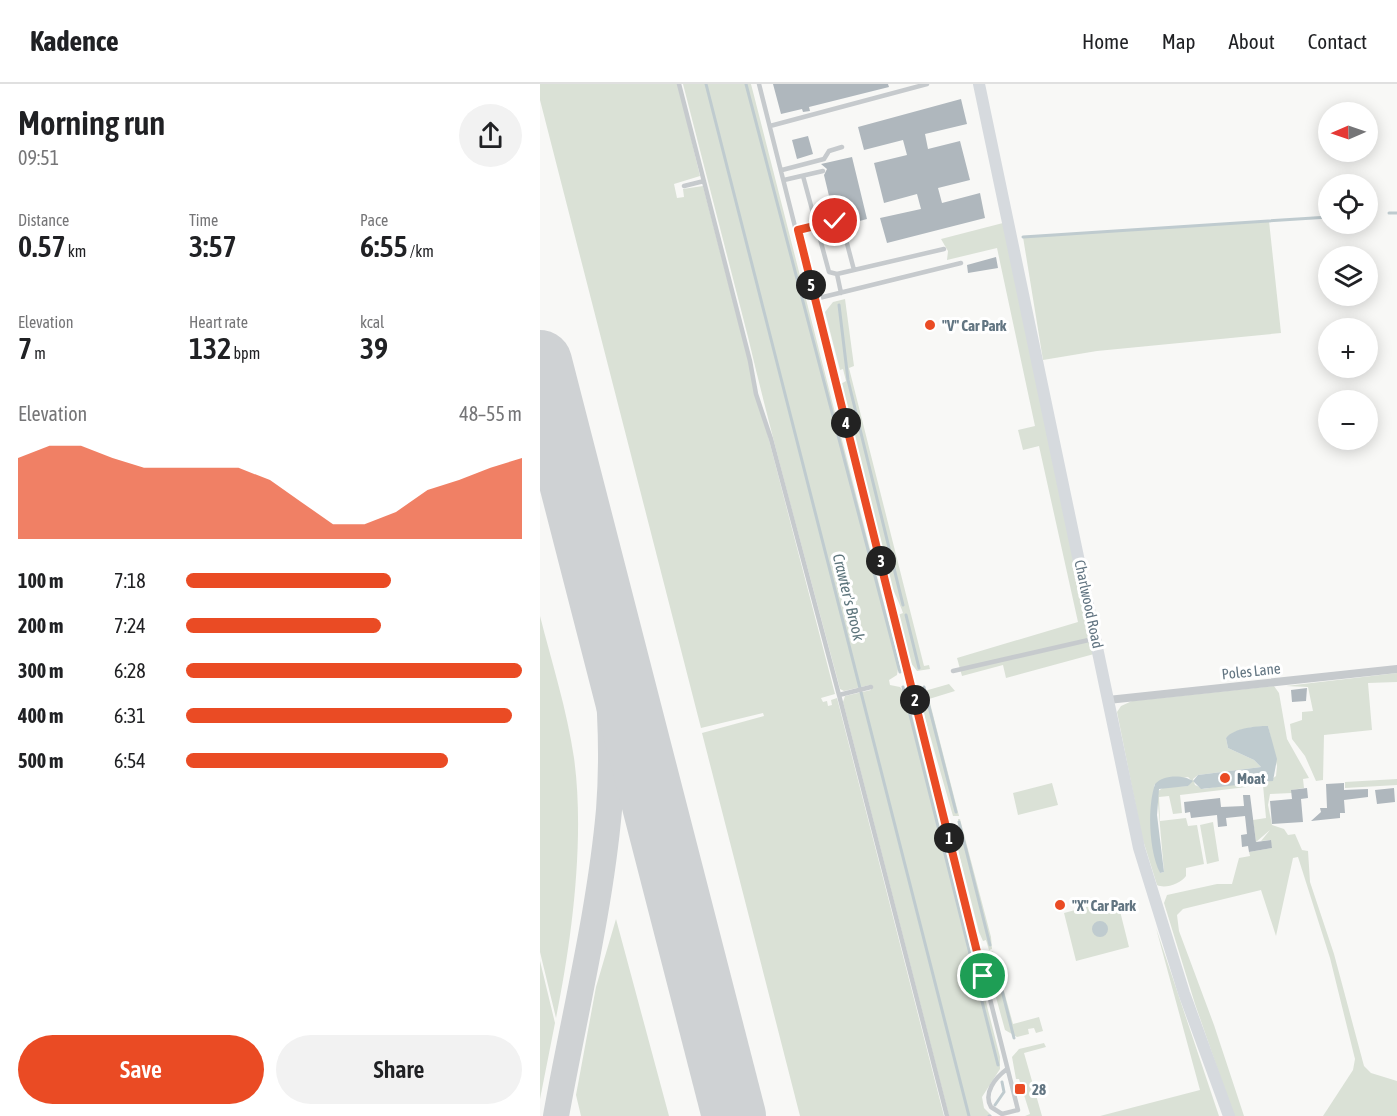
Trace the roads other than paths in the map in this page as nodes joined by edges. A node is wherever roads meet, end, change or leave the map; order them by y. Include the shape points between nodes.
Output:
1 (679, 84) edge
2 (759, 84) edge
3 (927, 84) edge
4 (979, 84) edge
5 (770, 126) junction
6 (842, 147) dead end
7 (782, 170) junction
8 (823, 171) dead end
9 (803, 176) junction
10 (784, 180) junction
11 (704, 181) junction
12 (684, 186) dead end
13 (816, 225) junction
14 (798, 230) junction
15 (944, 249) dead end
16 (961, 263) dead end
17 (854, 270) junction
18 (837, 274) junction
19 (842, 293) junction
20 (815, 299) junction
21 (1096, 638) junction
22 (1397, 669) edge
23 (953, 671) dead end
24 (871, 687) dead end
25 (838, 695) junction
26 (1108, 700) junction
27 (1006, 1069) junction
28 (1019, 1113) edge
29 (947, 1116) edge
30 (1229, 1116) edge

1 - 11 lane
2 - 5 lane
3 - 5 lane
4 - 21 street, Charlwood Road
5 - 7 lane
6 - 7 lane via 829,151 824,159
7 - 10 lane
8 - 9 lane
9 - 10 lane
9 - 13 lane
10 - 14 lane
11 - 12 lane
11 - 25 lane via 756,394
13 - 14 lane
13 - 17 lane via 833,221 834,228 844,232
13 - 18 lane via 829,273
14 - 20 lane
15 - 17 lane
16 - 19 lane
17 - 18 lane
18 - 19 lane
19 - 20 lane
20 - 27 lane
21 - 23 lane
21 - 26 street, Charlwood Road
22 - 26 street, Poles Lane
24 - 25 lane
25 - 29 lane
26 - 30 street, Charlwood Road via 1153,896
27 - 28 lane
27 - 28 lane via 990,1088 989,1103 1002,1114

